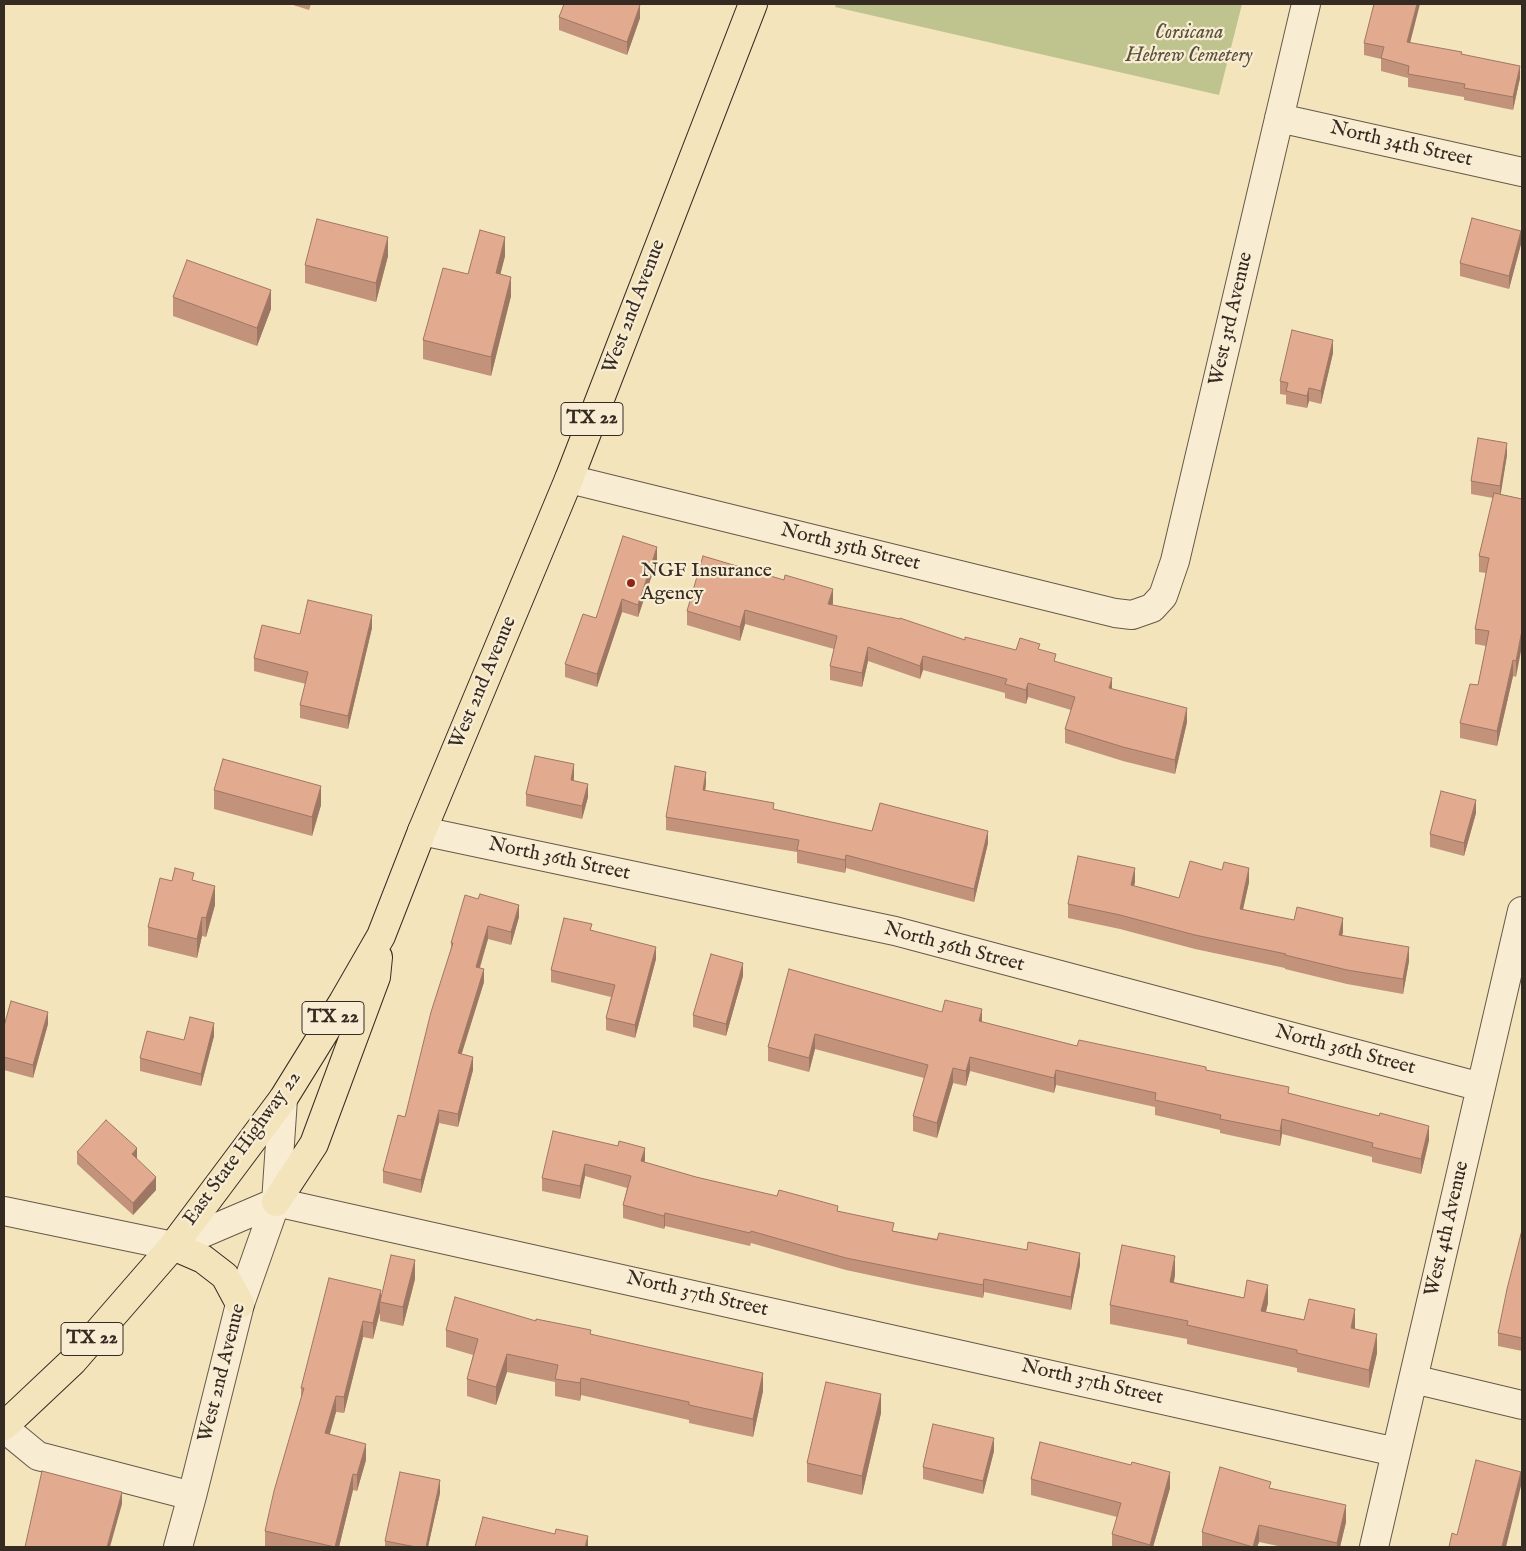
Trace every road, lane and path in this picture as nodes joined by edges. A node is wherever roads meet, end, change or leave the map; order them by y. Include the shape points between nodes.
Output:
1 (753, 4) edge
2 (1306, 4) edge
3 (1279, 118) junction
4 (1522, 172) edge
5 (569, 478) junction
6 (1132, 615) joint
7 (422, 831) junction
8 (1522, 912) edge
9 (380, 936) junction
10 (1481, 1088) junction
11 (283, 1099) junction
12 (276, 1202) junction
13 (4, 1211) edge
14 (173, 1246) junction
15 (240, 1304) junction
16 (1413, 1378) junction
17 (1522, 1405) edge
18 (4, 1427) edge
19 (1396, 1452) junction
20 (192, 1496) junction
21 (178, 1547) edge
22 (1374, 1547) edge

1 - 5 main road, West 2nd Avenue / TX 22
2 - 3 street, West 3rd Avenue
3 - 4 street, North 34th Street
3 - 6 street, West 3rd Avenue via 1175,561 1163,596 1152,608
5 - 6 street, North 35th Street
5 - 7 main road, West 2nd Avenue / TX 22
7 - 9 main road, East State Highway 22 / TX 22
7 - 10 street, North 36th Street via 894,931
8 - 10 street, West 4th Avenue
9 - 11 main road, East State Highway 22 / TX 22
9 - 12 main road via 376,978 314,1144
10 - 16 street, West 4th Avenue
11 - 12 street, West 2nd Avenue
11 - 14 main road, East State Highway 22 / TX 22
12 - 14 street
12 - 15 street, West 2nd Avenue
12 - 19 street, North 37th Street
13 - 14 street
14 - 15 main road via 203,1259 225,1276
14 - 18 main road, East State Highway 22 / TX 22 via 73,1362
15 - 20 street, West 2nd Avenue
16 - 17 street
16 - 19 street, West 4th Avenue
18 - 20 street via 38,1456
19 - 22 street, West 4th Avenue
20 - 21 street, West 2nd Avenue

